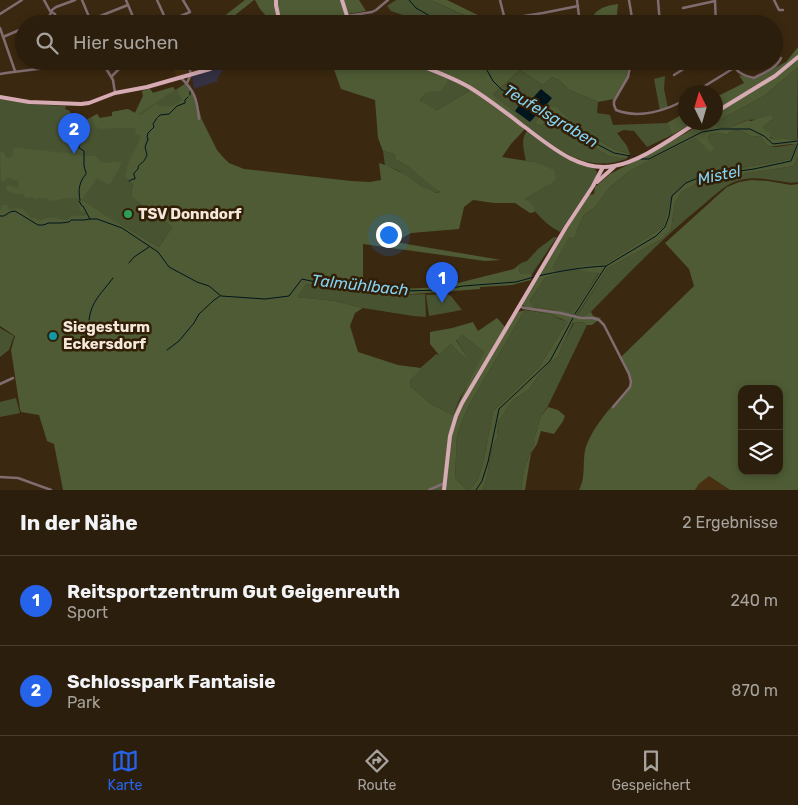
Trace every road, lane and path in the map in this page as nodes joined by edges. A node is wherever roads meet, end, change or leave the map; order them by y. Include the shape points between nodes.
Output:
1 (22, 0) edge
2 (44, 0) edge
3 (75, 0) edge
4 (82, 0) edge
5 (126, 0) edge
6 (157, 0) edge
7 (183, 0) edge
8 (276, 0) edge
9 (342, 0) edge
10 (388, 0) edge
11 (500, 0) edge
12 (577, 0) edge
13 (629, 0) edge
14 (658, 0) edge
15 (774, 0) edge
16 (715, 1) edge
17 (128, 5) junction
18 (578, 6) junction
19 (683, 8) dead end
20 (783, 10) dead end
21 (51, 12) junction
22 (0, 14) edge
23 (49, 15) edge
24 (54, 15) edge
25 (88, 15) edge
26 (103, 15) edge
27 (132, 15) edge
28 (164, 15) edge
29 (184, 15) edge
30 (278, 15) edge
31 (347, 15) edge
32 (353, 15) edge
33 (503, 15) edge
34 (529, 15) edge
35 (579, 15) edge
36 (632, 15) edge
37 (659, 15) edge
38 (715, 15) edge
39 (0, 28) edge
40 (15, 32) edge
41 (3, 37) junction
42 (798, 57) edge
43 (783, 69) edge
44 (24, 70) edge
45 (107, 70) edge
46 (118, 70) edge
47 (190, 70) edge
48 (203, 70) edge
49 (433, 70) edge
50 (629, 70) edge
51 (682, 70) edge
52 (731, 70) edge
53 (736, 70) edge
54 (769, 70) edge
55 (782, 70) edge
56 (15, 71) junction
57 (0, 74) edge
58 (191, 74) junction
59 (674, 75) dead end
60 (112, 76) junction
61 (180, 78) junction
62 (187, 83) junction
63 (706, 85) edge
64 (115, 93) junction
65 (0, 97) edge
66 (678, 103) edge
67 (723, 108) edge
68 (199, 119) dead end
69 (684, 130) edge
70 (591, 165) junction
71 (618, 165) junction
72 (604, 167) junction
73 (601, 175) junction
74 (519, 306) junction
75 (13, 378) dead end
76 (0, 384) edge
77 (613, 408) dead end
78 (0, 477) edge
79 (445, 483) junction
80 (38, 486) junction
81 (38, 490) edge
82 (51, 490) edge
83 (429, 490) edge
84 (444, 490) edge

1 - 22 street
2 - 21 street
3 - 21 street
4 - 25 street
5 - 17 street
6 - 28 street
7 - 29 street via 190,12
8 - 30 main road
9 - 31 main road
10 - 32 street via 372,12
11 - 33 street
12 - 18 street
13 - 36 street
14 - 37 street
15 - 20 street via 779,10
16 - 19 street
16 - 38 street
17 - 26 street
17 - 27 street
18 - 34 street
18 - 35 street
21 - 23 street
21 - 24 street
39 - 41 street
40 - 41 street
41 - 56 street
42 - 43 main road
44 - 56 street
45 - 60 street
46 - 60 street
47 - 58 street
48 - 58 main road
49 - 70 main road via 469,87 561,153
50 - 66 street via 614,101 616,110 648,113
51 - 59 street
52 - 63 street
53 - 54 street via 754,78
55 - 67 main road
56 - 57 street
58 - 61 main road
58 - 62 street
60 - 64 street
61 - 62 street
61 - 64 main road
62 - 68 street via 197,102
64 - 65 main road via 78,104
69 - 71 main road
70 - 72 main road
70 - 73 main road
71 - 72 main road
71 - 73 main road
72 - 73 main road
73 - 74 main road
74 - 77 street via 593,318 604,325 631,382
74 - 79 main road via 456,416
75 - 76 street
78 - 80 street via 18,478
79 - 83 street
79 - 84 main road
80 - 81 street
80 - 82 street

